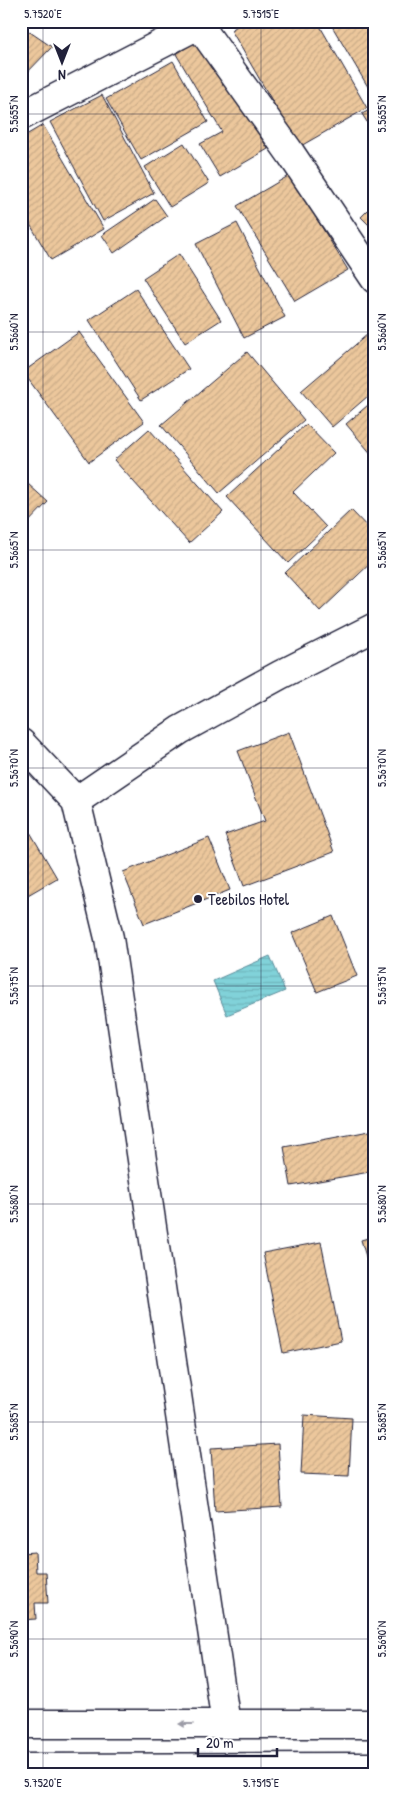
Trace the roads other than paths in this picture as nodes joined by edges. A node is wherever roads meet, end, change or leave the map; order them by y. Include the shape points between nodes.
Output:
1 (202, 23) edge
2 (21, 116) edge
3 (375, 279) edge
4 (375, 627) edge
5 (21, 743) edge
6 (76, 801) junction
7 (21, 1724) edge
8 (226, 1724) junction
9 (375, 1724) edge
10 (375, 1767) edge
11 (21, 1768) edge

1 - 2 street
1 - 3 street
4 - 6 street via 180,730
5 - 6 street
6 - 8 street via 109,938
8 -> 7 street
8 - 9 street
10 - 11 street

